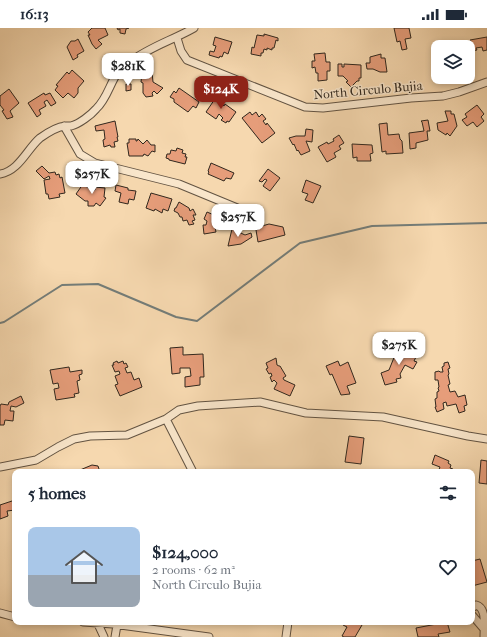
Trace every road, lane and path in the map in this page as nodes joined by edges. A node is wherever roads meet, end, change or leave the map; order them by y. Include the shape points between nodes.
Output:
1 (194, 28) edge
2 (176, 38) junction
3 (487, 82) edge
4 (64, 126) junction
5 (0, 174) edge
6 (247, 212) dead end
7 (166, 419) junction
8 (487, 439) edge
9 (0, 467) edge
10 (191, 469) edge
11 (475, 606) edge
12 (0, 612) edge
13 (12, 616) edge
14 (475, 620) edge
15 (98, 625) edge
16 (117, 625) joint
17 (288, 625) edge
18 (484, 633) edge
19 (104, 637) edge
20 (115, 637) edge
21 (209, 637) edge
22 (286, 637) edge

1 - 2 street
2 - 3 street, North Circulo Bujia via 187,60 305,107 323,108 443,96
2 - 4 street via 140,54 118,73 97,109 71,126
4 - 5 street via 39,139 21,162
4 - 6 street via 80,154 95,163 179,184
7 - 8 street via 178,410 191,407 260,402 306,413 383,417
7 - 9 street via 127,435 90,436 74,440 36,460
7 - 10 street
11 - 18 street via 481,606 486,615
12 - 13 street
14 - 18 street
15 - 19 street
16 - 20 street
16 - 21 street
17 - 22 street

